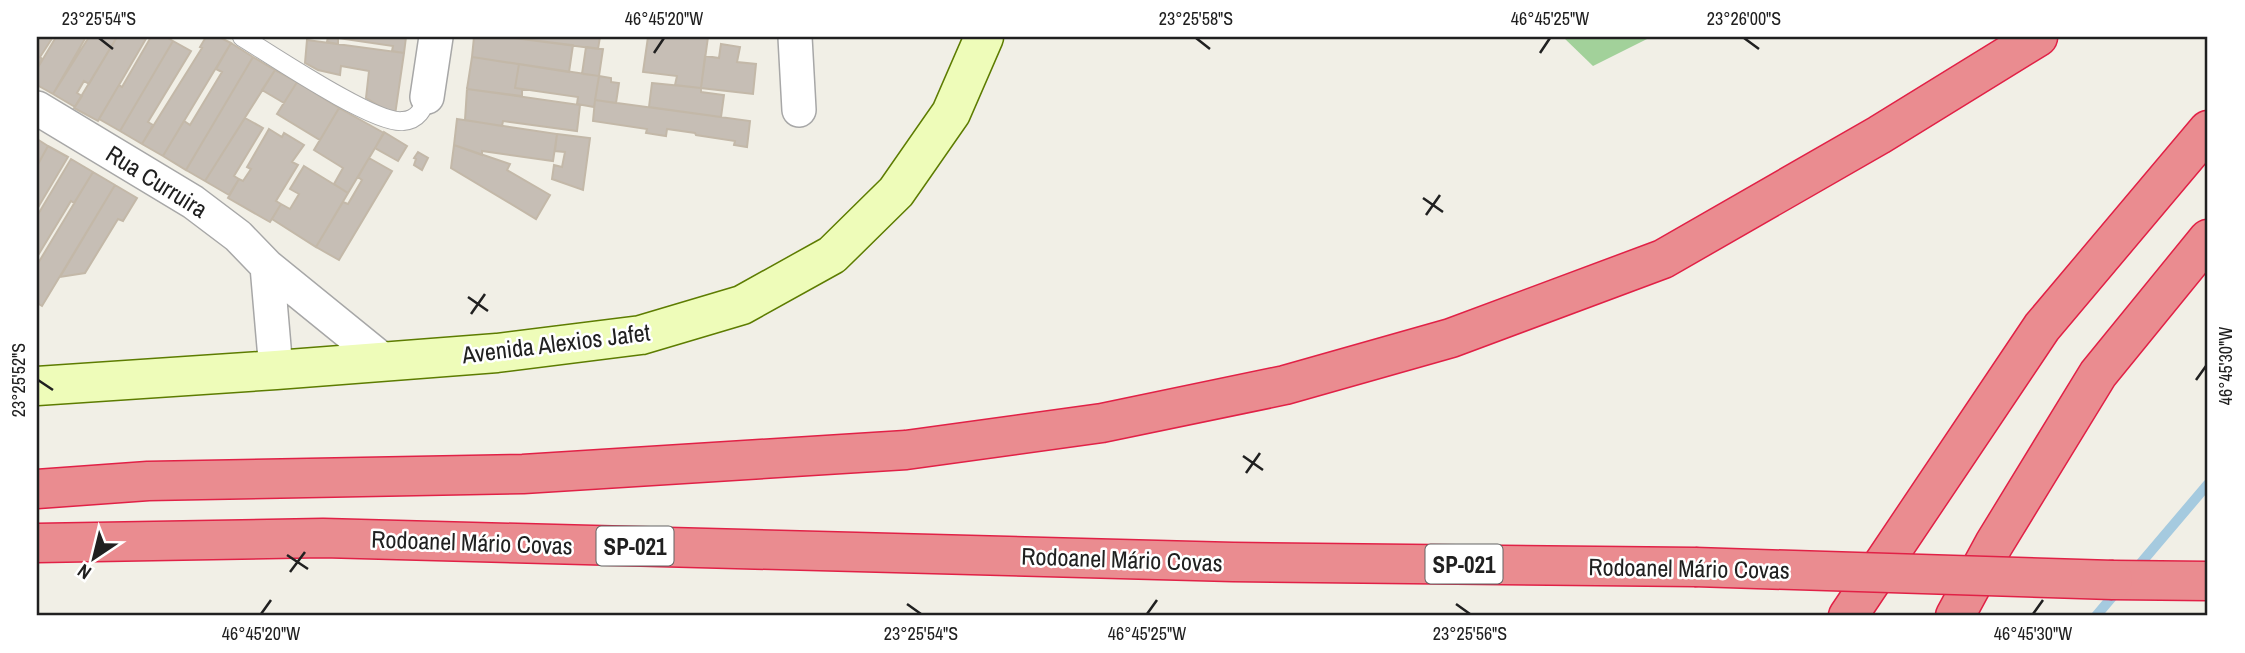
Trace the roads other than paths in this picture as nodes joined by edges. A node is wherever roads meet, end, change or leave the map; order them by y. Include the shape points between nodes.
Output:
1 (242, 37) edge
2 (436, 37) edge
3 (795, 37) edge
4 (984, 37) edge
5 (2038, 37) edge
6 (427, 97) joint
7 (37, 108) edge
8 (799, 110) dead end
9 (2208, 131) edge
10 (2208, 239) edge
11 (267, 266) junction
12 (384, 361) junction
13 (276, 370) junction
14 (37, 386) edge
15 (37, 489) edge
16 (37, 543) edge
17 (2208, 581) edge
18 (1848, 616) edge
19 (1955, 616) edge

1 - 6 lane via 381,118 413,119
2 - 6 street
3 - 8 street
4 - 12 main road, Avenida Alexios Jafet via 951,113 897,192 832,255 742,305 641,335
5 - 15 highway via 1663,259 1451,338 1285,385 1102,423 906,450 523,474 148,481
7 - 11 street, Rua Curruira via 193,201 239,236
9 - 18 highway via 2042,327
10 - 19 highway via 2098,374
11 - 12 street, Rua Curruira
11 - 13 street
12 - 13 main road, Avenida Alexios Jafet
13 - 14 main road, Avenida Alexios Jafet
16 - 17 highway, Rodoanel Mário Covas / SP-021, bridge via 323,538

